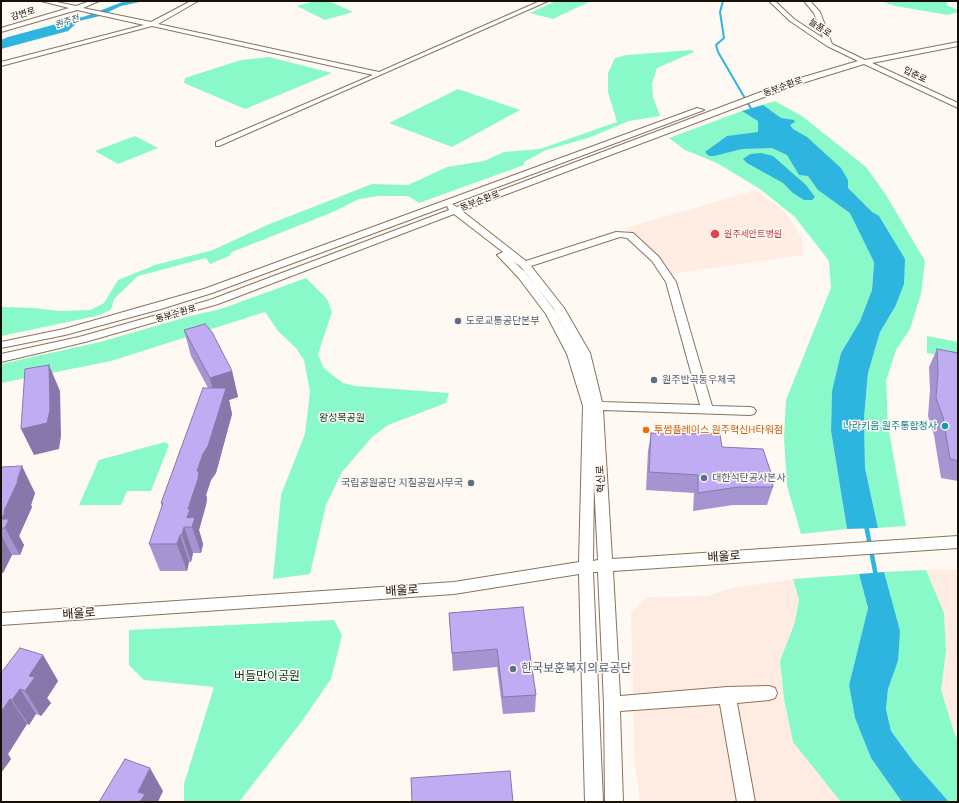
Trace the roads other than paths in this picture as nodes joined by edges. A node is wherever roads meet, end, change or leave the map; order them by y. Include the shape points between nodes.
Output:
1 (44, 1) edge
2 (96, 1) edge
3 (195, 1) edge
4 (545, 1) edge
5 (772, 1) edge
6 (807, 1) edge
7 (80, 9) junction
8 (150, 23) junction
9 (1, 30) edge
10 (958, 38) edge
11 (958, 44) edge
12 (830, 45) junction
13 (856, 58) junction
14 (864, 62) junction
15 (1, 64) edge
16 (380, 74) junction
17 (958, 106) edge
18 (219, 144) dead end
19 (441, 205) junction
20 (451, 212) junction
21 (524, 265) junction
22 (1, 345) edge
23 (1, 358) edge
24 (593, 406) junction
25 (707, 410) junction
26 (750, 411) dead end
27 (958, 542) edge
28 (606, 565) junction
29 (586, 567) junction
30 (1, 619) edge
31 (769, 693) dead end
32 (727, 695) junction
33 (612, 704) junction
34 (594, 802) edge
35 (614, 802) edge
36 (746, 802) edge

1 - 7 street
2 - 7 street, 강변로
3 - 8 street
4 - 16 street
5 - 12 street, 늘품로 via 792,20
6 - 12 street via 817,12
7 - 8 street
7 - 9 street, 강변로
8 - 15 street
8 - 16 street
10 - 13 street, 동부순환로
11 - 14 street, 동부순환로
12 - 13 street, 늘품로
13 - 14 street, 늘품로
13 - 19 street, 동부순환로 via 808,70
14 - 17 street, 입춘로
14 - 20 street, 동부순환로 via 761,95
16 - 18 street
19 - 20 street
19 - 22 street, 동부순환로 via 179,300 65,332
20 - 21 street, 혁신로
20 - 23 street, 동부순환로 via 214,302 81,340
20 - 24 street, 혁신로 via 522,275 551,313 573,354
21 - 24 street, 혁신로 via 559,308 584,353
21 - 25 street via 619,234 630,235 656,259 671,282
24 - 25 street
24 - 28 street, 혁신로
24 - 29 street, 혁신로
25 - 26 street
27 - 28 street, 배울로
28 - 29 street, 배울로
28 - 33 street, 혁신로
29 - 30 street, 배울로 via 454,588
29 - 34 street, 혁신로
31 - 32 street
32 - 33 street
32 - 36 street
33 - 35 street, 혁신로

